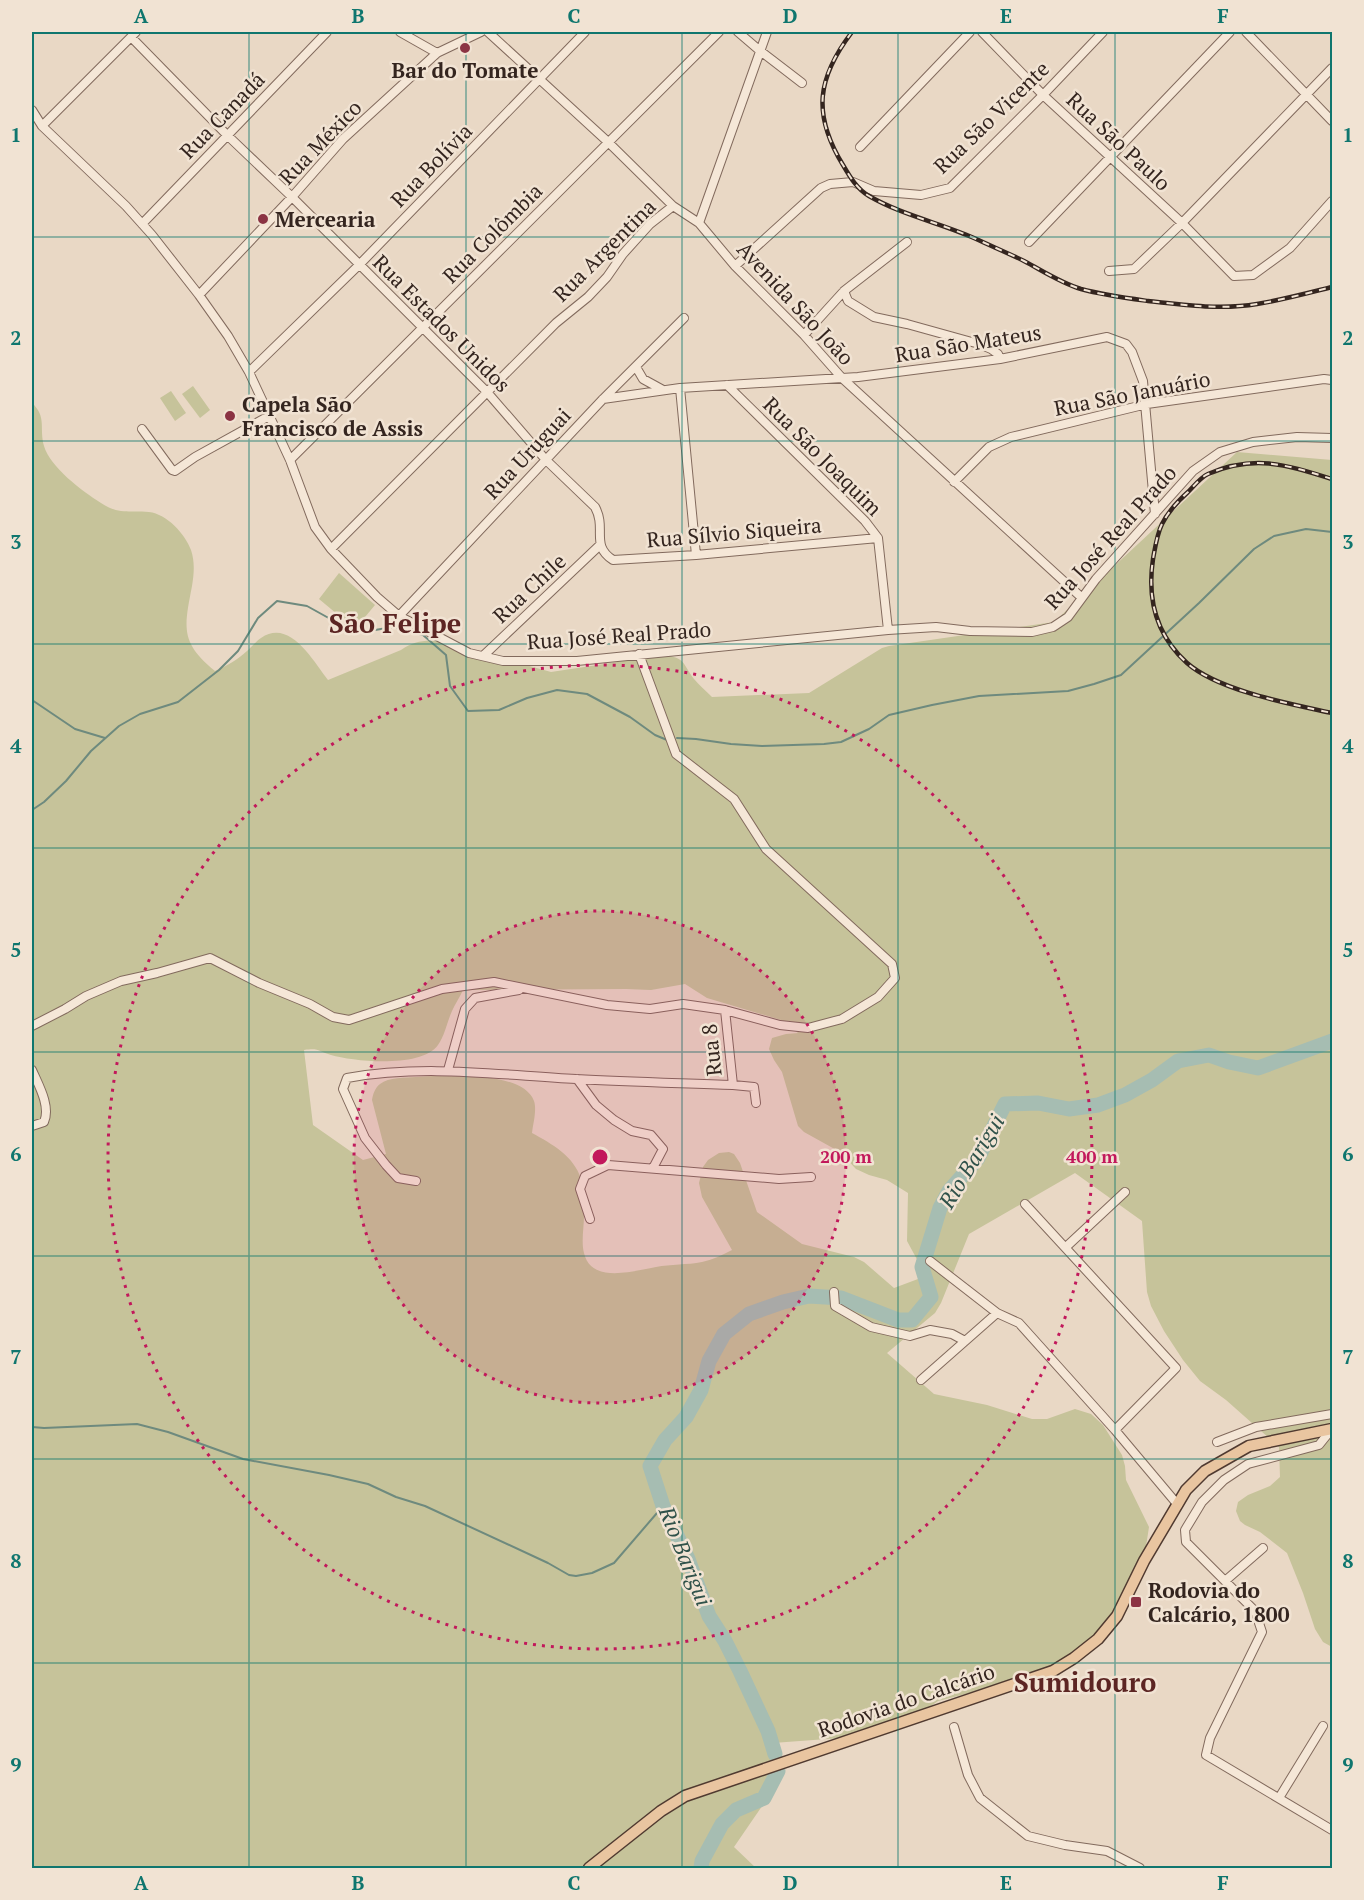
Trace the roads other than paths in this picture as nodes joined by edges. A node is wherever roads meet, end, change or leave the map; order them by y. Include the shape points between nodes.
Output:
1 (327, 32) edge
2 (400, 32) edge
3 (481, 32) edge
4 (488, 32) edge
5 (585, 32) edge
6 (719, 32) edge
7 (738, 32) edge
8 (767, 32) edge
9 (970, 32) edge
10 (982, 32) edge
11 (1103, 32) edge
12 (1230, 32) edge
13 (1246, 32) edge
14 (134, 34) edge
15 (759, 50) junction
16 (437, 53) junction
17 (1332, 68) edge
18 (540, 78) junction
19 (802, 83) dead end
20 (1306, 94) junction
21 (1043, 95) junction
22 (32, 110) edge
23 (1332, 121) edge
24 (42, 126) junction
25 (227, 135) junction
26 (608, 142) junction
27 (860, 147) dead end
28 (1110, 157) junction
29 (292, 197) junction
30 (1332, 201) edge
31 (673, 206) junction
32 (699, 223) junction
33 (1182, 223) junction
34 (142, 224) junction
35 (907, 242) dead end
36 (1029, 242) dead end
37 (359, 265) junction
38 (735, 266) junction
39 (1109, 271) dead end
40 (844, 291) junction
41 (199, 295) junction
42 (684, 318) dead end
43 (422, 328) junction
44 (804, 335) junction
45 (1000, 359) junction
46 (636, 367) junction
47 (249, 372) junction
48 (842, 378) junction
49 (1332, 381) edge
50 (727, 385) junction
51 (680, 388) junction
52 (663, 390) junction
53 (487, 392) junction
54 (603, 399) junction
55 (1147, 404) junction
56 (269, 416) junction
57 (142, 429) dead end
58 (1332, 438) edge
59 (290, 460) junction
60 (546, 460) junction
61 (954, 482) junction
62 (1155, 514) junction
63 (878, 538) junction
64 (600, 545) junction
65 (331, 549) junction
66 (696, 555) junction
67 (1081, 597) junction
68 (399, 616) junction
69 (888, 630) junction
70 (639, 654) junction
71 (483, 656) junction
72 (525, 989) junction
73 (725, 1010) junction
74 (32, 1026) edge
75 (32, 1070) edge
76 (448, 1070) junction
77 (577, 1079) junction
78 (733, 1085) junction
79 (756, 1103) dead end
80 (32, 1126) edge
81 (653, 1168) junction
82 (811, 1177) dead end
83 (416, 1181) dead end
84 (1125, 1192) dead end
85 (1025, 1204) dead end
86 (590, 1219) dead end
87 (1066, 1247) junction
88 (930, 1261) dead end
89 (834, 1292) dead end
90 (997, 1313) junction
91 (965, 1341) junction
92 (921, 1380) dead end
93 (1332, 1414) edge
94 (1115, 1430) junction
95 (1332, 1430) edge
96 (1217, 1442) dead end
97 (1178, 1505) junction
98 (1263, 1548) dead end
99 (1225, 1581) junction
100 (1323, 1726) dead end
101 (954, 1727) dead end
102 (1279, 1798) junction
103 (1332, 1830) edge
104 (589, 1869) edge
105 (1140, 1869) edge

1 - 25 street, Rua Canadá
2 - 16 street
3 - 16 street, Rua México
4 - 18 street, Avenida São João
5 - 18 street, Rua Bolívia
6 - 26 street, Rua Colômbia
7 - 15 street
8 - 15 street
9 - 27 street
10 - 21 street, Rua São Paulo
11 - 21 street, Rua São Vicente
12 - 28 street
13 - 20 street
14 - 24 street
14 - 25 street, Rua Estados Unidos
15 - 19 street
15 - 32 street
16 - 29 street, Rua México via 344,139
17 - 20 street
18 - 26 street, Avenida São João
18 - 37 street, Rua Bolívia
20 - 23 street
20 - 33 street
21 - 28 street, Rua São Paulo
21 - 38 street, Rua São Vicente via 950,188 921,195 874,191 853,182 830,184
22 - 24 street, Rua José Real Prado
24 - 34 street, Rua José Real Prado
25 - 29 street, Rua Estados Unidos
25 - 34 street, Rua Canadá
26 - 31 street, Avenida São João
26 - 43 street, Rua Colômbia
28 - 33 street, Rua São Paulo
28 - 36 street
29 - 37 street, Rua Estados Unidos
29 - 41 street, Rua México
30 - 33 street, Rua São Paulo via 1290,248 1253,275 1234,276
31 - 32 street, Avenida São João
31 - 53 street, Rua Argentina via 650,224 588,297
32 - 38 street, Avenida São João
33 - 39 street via 1134,269
34 - 41 street, Rua José Real Prado
35 - 40 street
37 - 43 street, Rua Estados Unidos
37 - 47 street, Rua Bolívia
38 - 44 street, Avenida São João
40 - 44 street
40 - 45 street via 848,301 874,317 979,344
41 - 47 street, Rua José Real Prado
42 - 46 street, Rua Uruguai
43 - 53 street, Rua Estados Unidos
43 - 59 street, Rua Colômbia
44 - 48 street, Avenida São João
45 - 48 street, Rua São Mateus
45 - 55 street, Rua São Mateus via 1107,337 1126,344 1132,352
46 - 52 street via 643,379
46 - 54 street, Rua Uruguai
47 - 56 street, Rua José Real Prado
48 - 50 street, Rua São Mateus
48 - 61 street, Avenida São João
49 - 55 street, Rua São Januário
50 - 51 street, Rua São Mateus
50 - 63 street, Rua São Joaquim
51 - 52 street, Rua São Mateus
51 - 66 street
52 - 54 street, Rua São Mateus
53 - 60 street, Rua Estados Unidos
53 - 65 street, Rua Argentina
54 - 60 street, Rua Uruguai
55 - 61 street, Rua São Januário via 1011,437 989,447
55 - 62 street, Rua São Mateus
56 - 57 street via 175,471
56 - 59 street, Rua José Real Prado
58 - 62 street, Rua José Real Prado via 1253,442 1220,452 1193,471
59 - 65 street, Rua José Real Prado via 315,527
60 - 64 street, Rua Estados Unidos via 596,507 600,516
60 - 68 street, Rua Uruguai
61 - 67 street, Avenida São João
62 - 67 street, Rua José Real Prado
63 - 66 street, Rua Sílvio Siqueira
63 - 69 street, Rua São Joaquim
64 - 66 street, Rua Sílvio Siqueira via 603,554 613,560
64 - 71 street, Rua Chile
65 - 68 street, Rua José Real Prado
67 - 69 street, Rua José Real Prado via 1068,616 1053,627 1032,632 936,627
68 - 71 street, Rua José Real Prado
69 - 70 street, Rua José Real Prado
70 - 71 street, Rua José Real Prado via 577,661 503,661
70 - 73 street via 676,754 734,799 766,849 892,964 895,978 878,998 842,1019 808,1028 780,1025
72 - 73 street via 607,1005 650,1009 683,1004
72 - 74 street via 494,982 442,989 349,1020 333,1017 210,958 121,981
72 - 76 street via 475,998 465,1009
73 - 78 street, Rua 8
75 - 80 street via 47,1116 44,1122
76 - 77 street
76 - 83 street via 378,1072 347,1078 343,1089 365,1138 386,1166 398,1178
77 - 78 street
77 - 81 street via 596,1105 614,1120 632,1131 651,1135 663,1149
78 - 79 street, Rua 8 via 754,1087
81 - 82 street via 779,1179
81 - 86 street via 608,1166 585,1176 580,1189
84 - 87 street
85 - 87 street
87 - 94 street via 1176,1368
88 - 90 street
89 - 91 street via 835,1306 871,1327 910,1336 930,1330
90 - 91 street
90 - 94 street via 1019,1323
91 - 92 street
93 - 96 street via 1256,1427
94 - 97 street
95 - 97 main road, Rodovia do Calcário via 1249,1446 1205,1472 1186,1490
95 - 99 street via 1319,1445 1248,1464 1202,1502 1185,1530 1186,1542
97 - 104 main road, Rodovia do Calcário via 1117,1616 1098,1638 1053,1671 685,1796
98 - 99 street
99 - 102 street via 1255,1611 1262,1632 1210,1738 1206,1755
100 - 102 street
101 - 105 street via 980,1798 1028,1836 1107,1851
102 - 103 street

